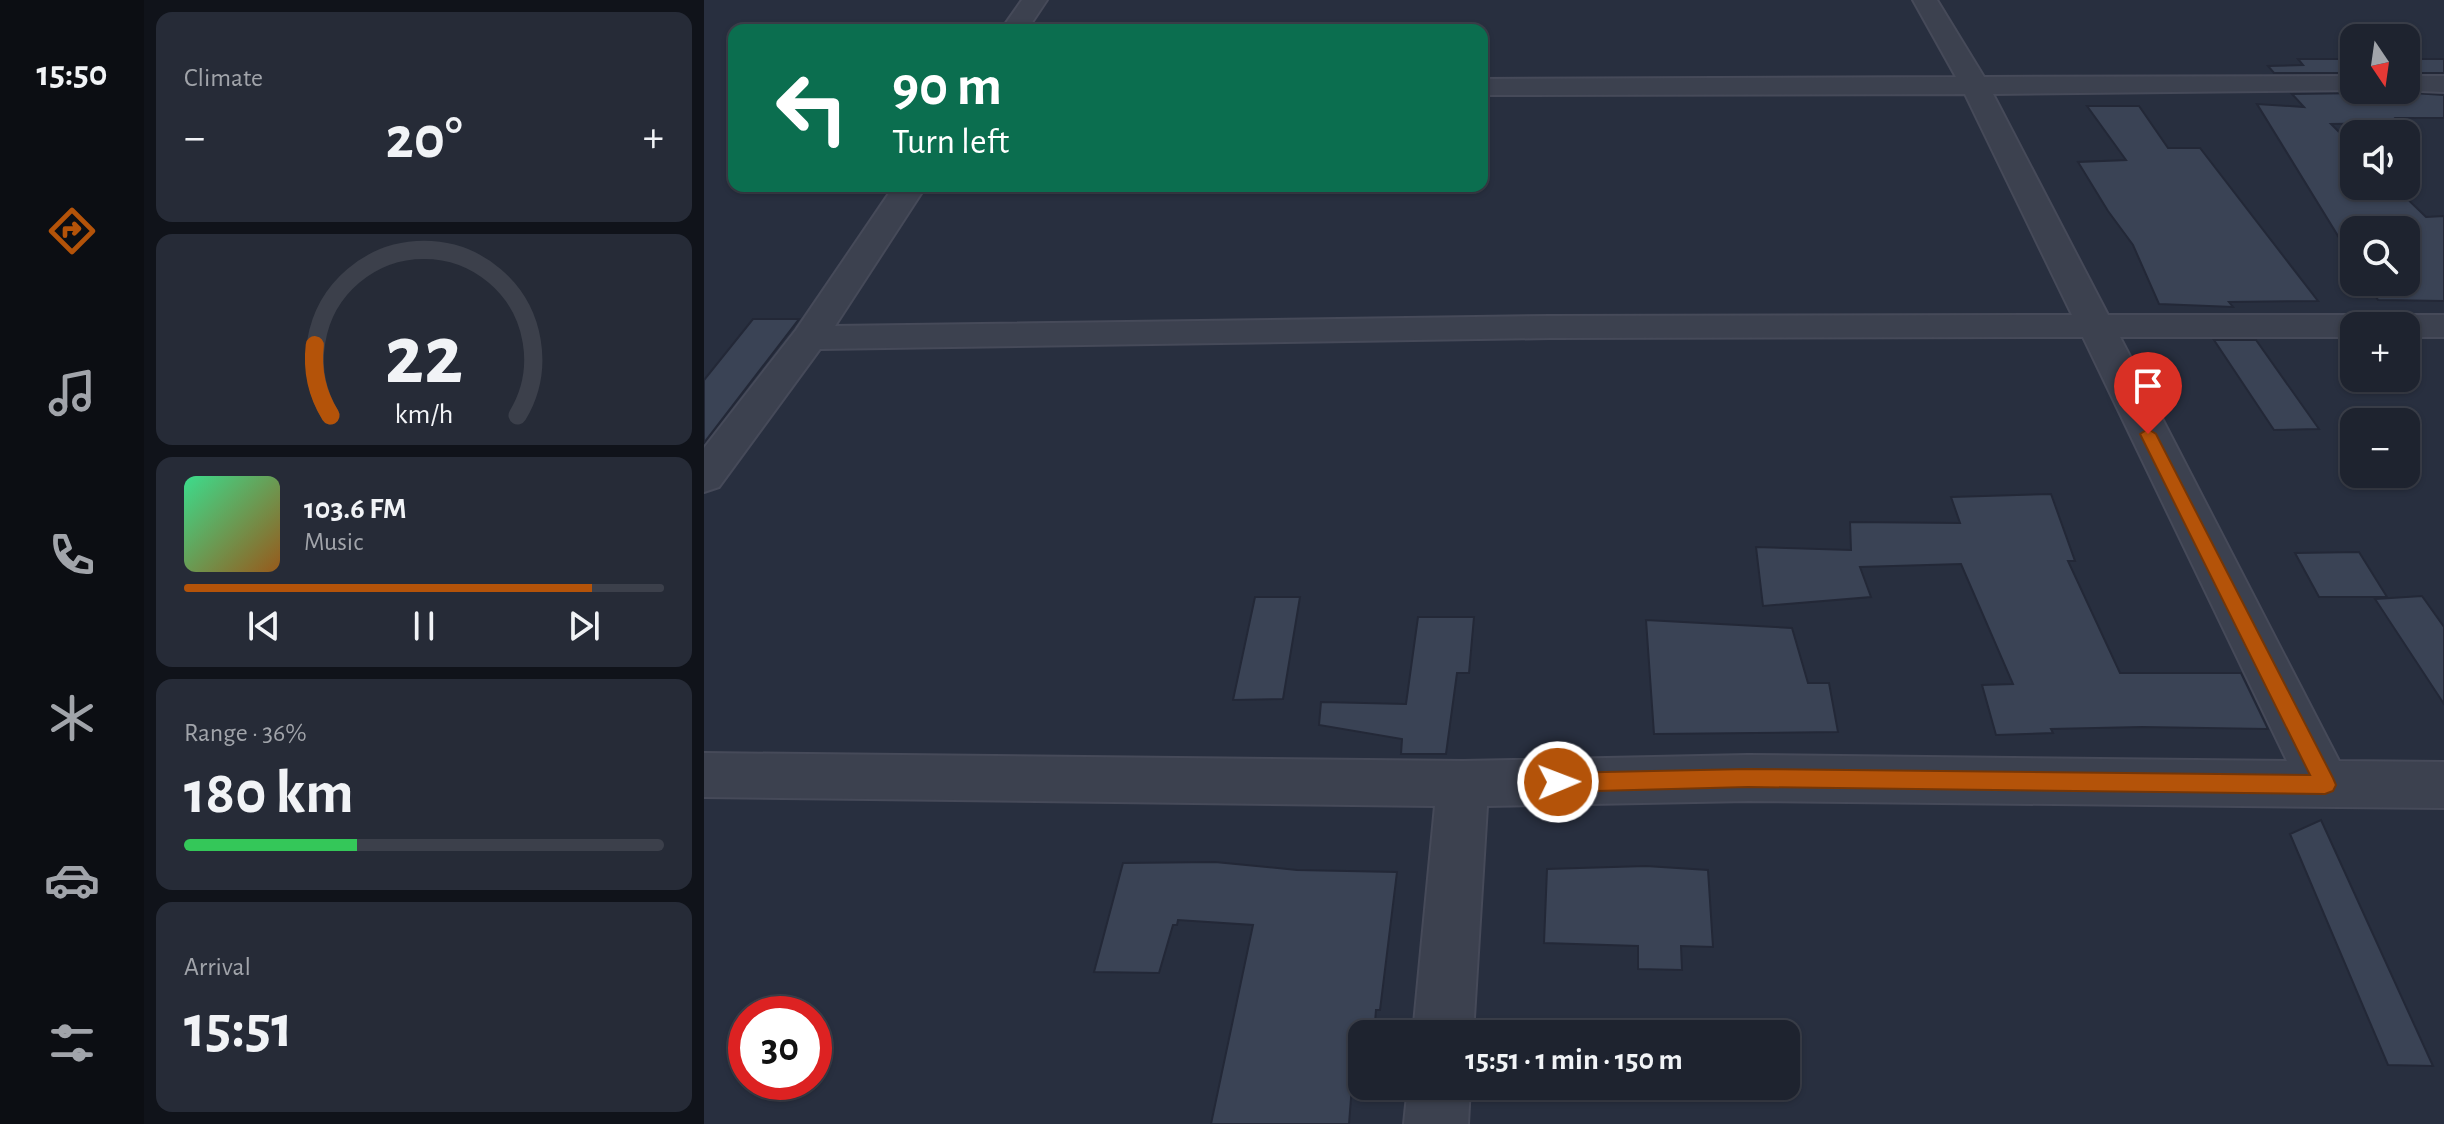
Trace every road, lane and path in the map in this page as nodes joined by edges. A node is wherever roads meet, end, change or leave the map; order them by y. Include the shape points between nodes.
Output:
1 (1035, 0) edge
2 (1925, 0) edge
3 (1018, 24) edge
4 (2340, 84) edge
5 (2420, 84) edge
6 (2444, 84) edge
7 (1488, 87) edge
8 (1976, 87) junction
9 (906, 192) edge
10 (2340, 326) edge
11 (2420, 326) edge
12 (2444, 326) edge
13 (2094, 327) junction
14 (809, 338) junction
15 (704, 477) edge
16 (704, 775) edge
17 (1463, 784) junction
18 (2325, 785) junction
19 (2444, 785) edge
20 (1444, 1020) edge
21 (1438, 1100) edge
22 (1436, 1124) edge

1 - 3 street
2 - 8 street
4 - 8 street
5 - 6 street
7 - 8 street
8 - 13 street
9 - 14 street
10 - 13 street
11 - 12 street
13 - 14 street via 1550,327
13 - 18 street
14 - 15 street
16 - 17 street
17 - 18 street via 1748,778
17 - 20 street
18 - 19 street
21 - 22 street

